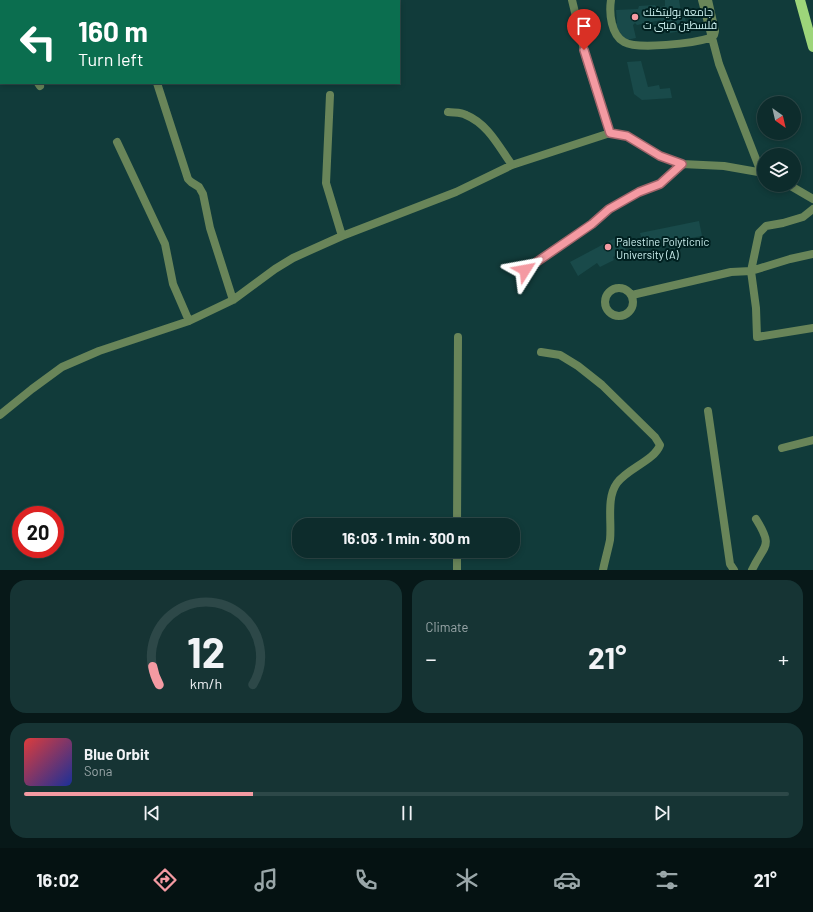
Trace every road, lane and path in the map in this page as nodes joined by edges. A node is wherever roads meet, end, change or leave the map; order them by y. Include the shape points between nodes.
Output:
1 (572, 0) edge
2 (611, 0) edge
3 (702, 0) edge
4 (708, 0) edge
5 (800, 0) edge
6 (712, 36) junction
7 (813, 47) edge
8 (157, 84) edge
9 (330, 95) dead end
10 (448, 112) dead end
11 (610, 133) junction
12 (117, 142) dead end
13 (757, 159) edge
14 (682, 164) junction
15 (512, 165) junction
16 (757, 171) edge
17 (800, 192) edge
18 (813, 200) edge
19 (813, 209) edge
20 (342, 236) junction
21 (813, 254) edge
22 (525, 270) dead end
23 (751, 271) junction
24 (632, 295) dead end
25 (233, 300) junction
26 (189, 321) junction
27 (813, 328) edge
28 (458, 337) dead end
29 (541, 352) dead end
30 (708, 411) dead end
31 (0, 415) edge
32 (813, 440) edge
33 (782, 448) dead end
34 (457, 518) edge
35 (756, 519) dead end
36 (457, 558) edge
37 (457, 570) edge
38 (603, 570) edge
39 (734, 570) edge
40 (752, 570) edge

1 - 11 street via 587,62
2 - 6 street via 610,11 616,33 624,42 632,45 653,46 699,41
3 - 6 street
4 - 6 street via 715,31
5 - 7 main road
6 - 13 street via 719,64
8 - 25 street via 188,179 204,194 210,228
9 - 20 street via 326,183
10 - 15 street via 465,114 487,129
11 - 14 street via 627,136 660,156
11 - 15 street
12 - 26 street via 165,244 173,284
14 - 16 street via 724,166
14 - 22 street via 660,184 639,192 609,209 592,224
15 - 20 street via 456,192
17 - 18 street
19 - 23 street via 803,218 766,226 759,233
20 - 25 street via 293,258
21 - 23 street
23 - 24 street via 732,272
23 - 27 street via 757,337
25 - 26 street
26 - 31 street via 99,351 62,367
28 - 34 street
29 - 38 street via 560,355 578,366 602,385 660,445 657,452 629,471 617,484 611,501 610,540
30 - 39 street via 730,564
32 - 33 street
35 - 40 street via 766,540 765,548
36 - 37 street

